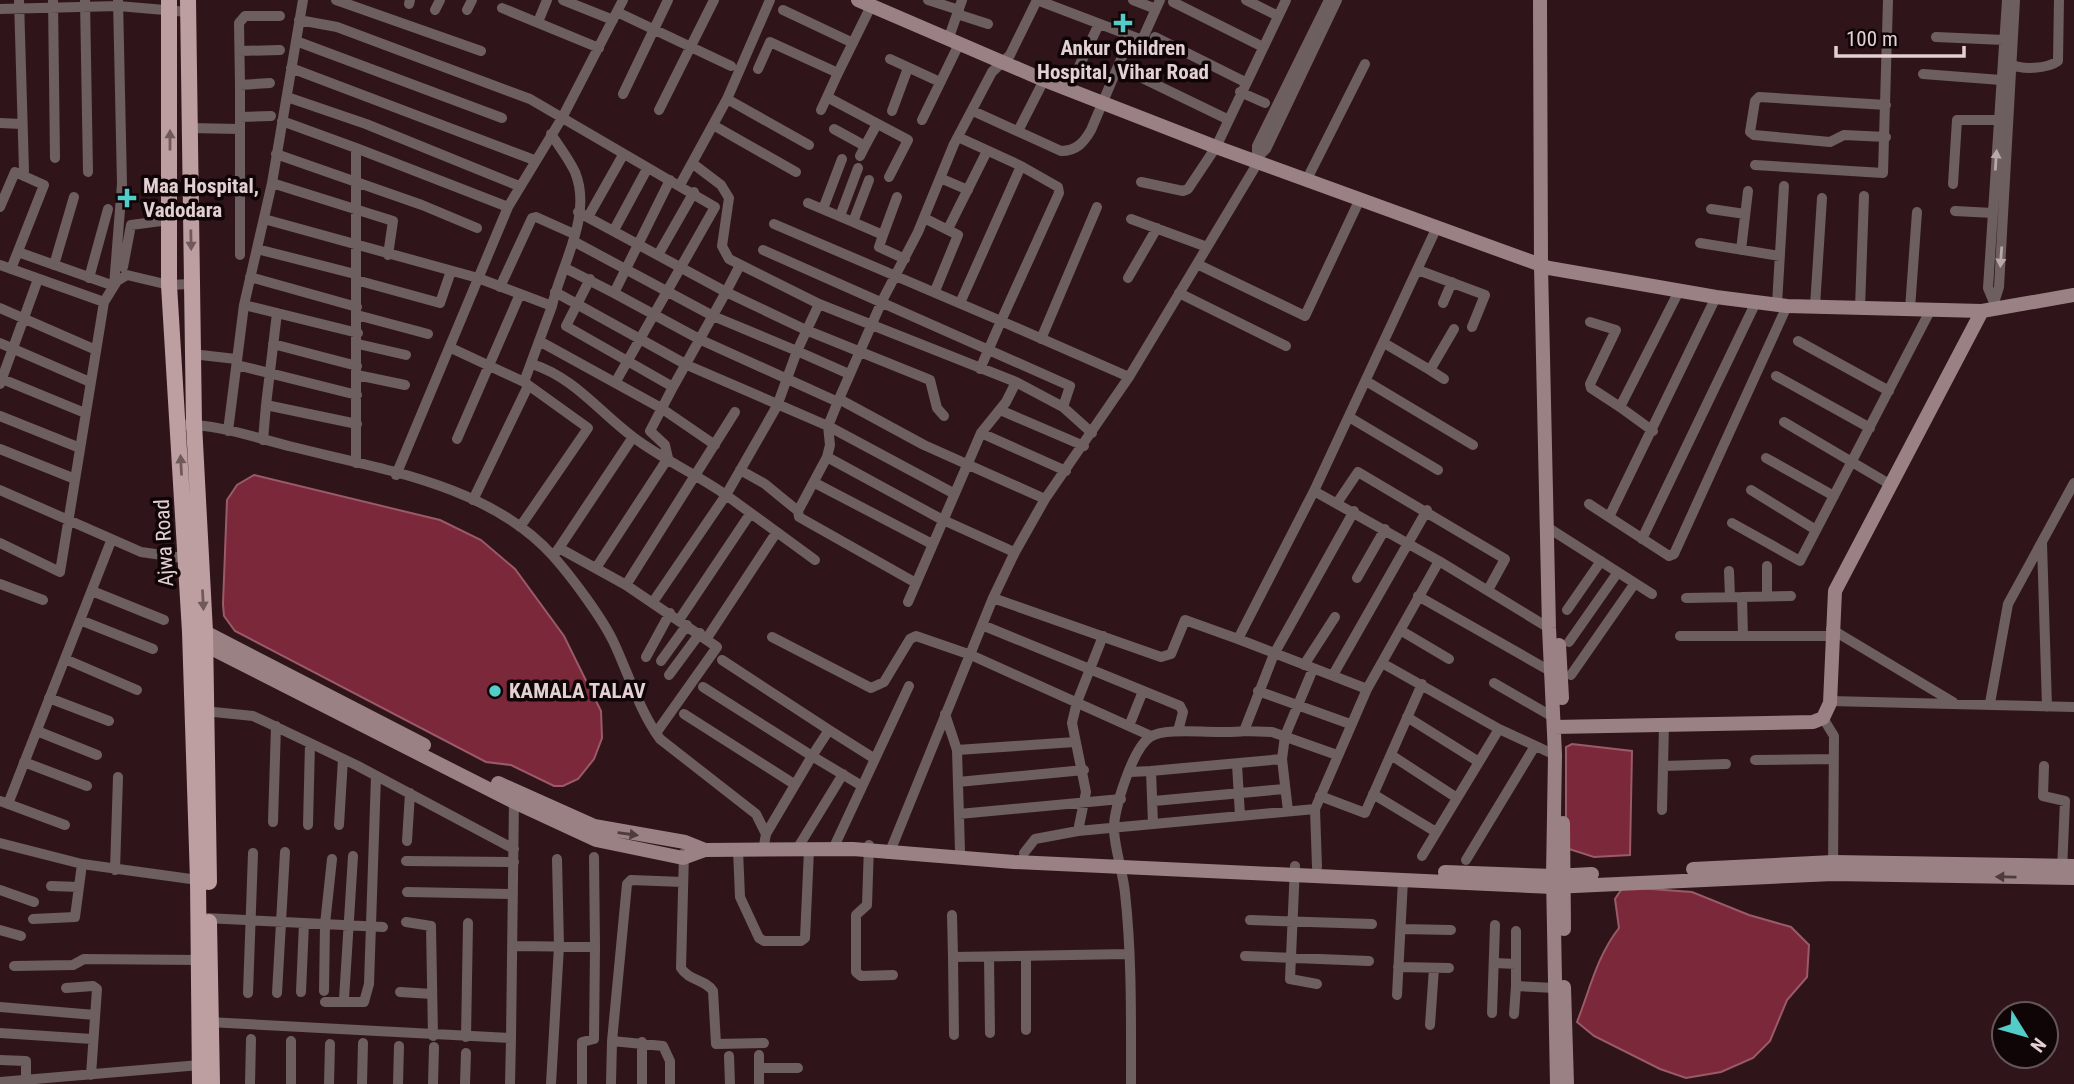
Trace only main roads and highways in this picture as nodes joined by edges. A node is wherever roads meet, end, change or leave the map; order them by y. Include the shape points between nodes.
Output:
1 (170, 5) edge
2 (188, 6) edge
3 (186, 424) junction
4 (199, 712) junction
5 (204, 918) junction
6 (206, 1022) junction
7 (200, 1084) edge
8 (212, 1084) edge

3 -> 1 main road, Ajwa Road via 169,285
2 -> 3 main road, Ajwa Road via 192,354
3 - 4 main road, Ajwa Road
4 - 5 main road, Ajwa Road
4 - 5 main road, Ajwa Road via 198,880
5 - 6 main road, Ajwa Road
5 - 6 main road, Ajwa Road via 199,960
6 - 7 main road, Ajwa Road
6 - 8 main road, Ajwa Road

